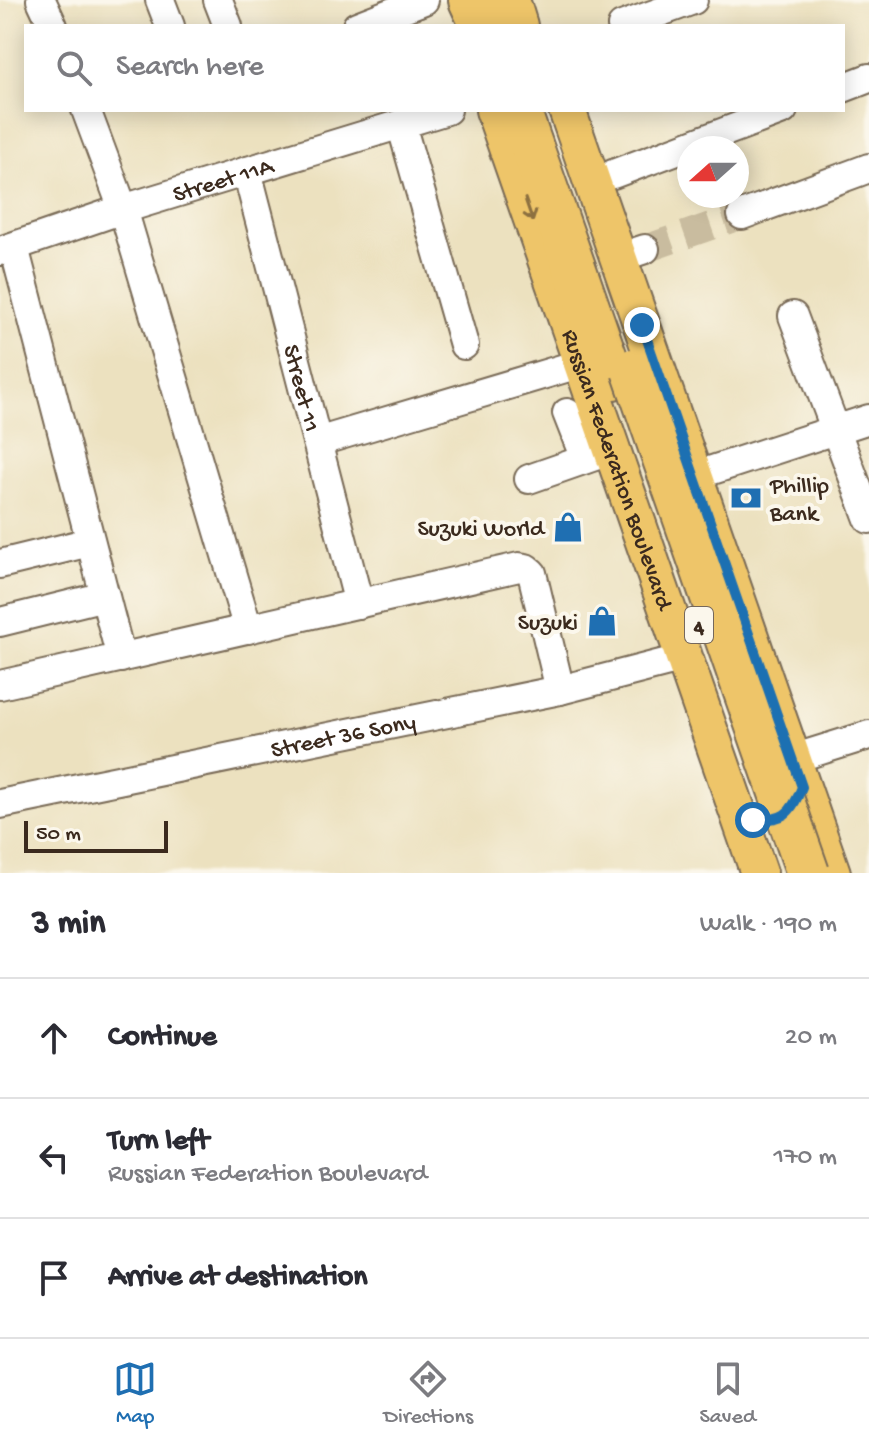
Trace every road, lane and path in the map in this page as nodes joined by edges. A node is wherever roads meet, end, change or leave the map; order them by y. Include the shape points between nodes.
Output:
1 (41, 0) edge
2 (160, 0) edge
3 (218, 0) edge
4 (424, 0) edge
5 (470, 0) edge
6 (510, 0) edge
7 (693, 0) edge
8 (52, 24) edge
9 (169, 24) edge
10 (227, 24) edge
11 (362, 24) edge
12 (475, 24) edge
13 (481, 24) edge
14 (516, 24) edge
15 (527, 24) edge
16 (627, 24) edge
17 (869, 78) edge
18 (845, 87) edge
19 (87, 112) edge
20 (440, 112) edge
21 (495, 112) edge
22 (520, 112) edge
23 (542, 112) edge
24 (568, 112) edge
25 (778, 112) edge
26 (401, 124) junction
27 (869, 168) edge
28 (247, 171) junction
29 (613, 174) dead end
30 (123, 209) junction
31 (742, 215) tunnel mouth
32 (7, 249) edge
33 (793, 316) dead end
34 (464, 345) dead end
35 (609, 370) junction
36 (567, 413) dead end
37 (869, 419) edge
38 (835, 429) junction
39 (317, 442) junction
40 (598, 454) junction
41 (694, 476) junction
42 (529, 479) dead end
43 (869, 519) edge
44 (90, 542) junction
45 (0, 564) edge
46 (105, 596) junction
47 (359, 604) junction
48 (0, 622) edge
49 (248, 629) junction
50 (121, 658) junction
51 (684, 658) junction
52 (0, 685) edge
53 (560, 690) junction
54 (869, 735) edge
55 (797, 773) junction
56 (0, 804) edge
57 (737, 808) junction
58 (759, 873) edge
59 (784, 873) edge
60 (808, 873) edge
61 (832, 873) edge

1 - 8 street
2 - 9 street
3 - 10 street
4 - 11 street
5 - 12 main road
5 - 13 highway
6 - 14 highway
6 - 15 main road
7 - 16 street
17 - 18 street
19 - 30 street
20 - 26 street, Street 11A
21 -> 35 main road, Russian Federation Boulevard
22 - 35 highway, Russian Federation Boulevard / 4
23 - 35 highway, Russian Federation Boulevard / 4
24 - 41 main road via 632,254
25 - 29 street
26 - 28 street, Street 11A
26 - 34 street
27 - 31 street
28 - 30 street, Street 11A
28 - 39 street, Street 11
30 - 32 street, Street 11A
30 - 49 street
32 - 44 street
33 - 38 street
35 - 39 street
35 - 40 main road, Russian Federation Boulevard
35 - 59 highway, 4
35 - 60 highway, 4, bridge
36 - 40 street
37 - 38 street
38 - 41 street
38 - 43 street
39 - 47 street, Street 11
40 - 42 street
40 - 51 main road, Russian Federation Boulevard
41 - 55 main road
44 - 45 street
44 - 46 street
46 - 48 street
46 - 50 street
47 - 49 street
47 - 53 street via 526,568 532,573
49 - 50 street
50 - 52 street
51 - 53 street, Street 36 Sony
51 - 57 main road, Russian Federation Boulevard
53 - 56 street, Street 36 Sony
54 - 55 street
55 - 57 main road via 794,807 775,821 753,820
55 - 61 main road
57 - 58 main road, Russian Federation Boulevard

